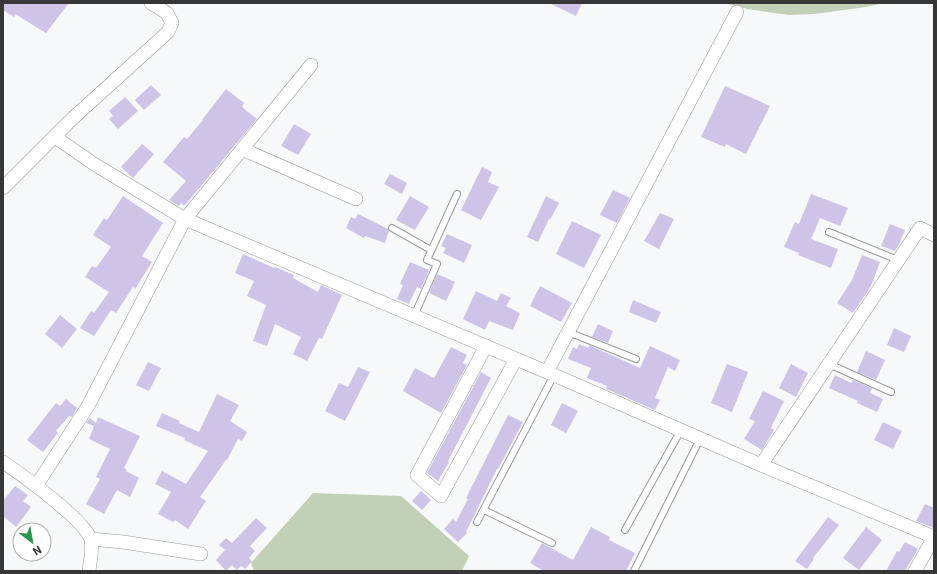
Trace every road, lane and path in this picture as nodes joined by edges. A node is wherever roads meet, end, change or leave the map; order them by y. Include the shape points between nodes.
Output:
1 (151, 3) edge
2 (738, 12) dead end
3 (311, 65) dead end
4 (55, 136) junction
5 (242, 149) junction
6 (3, 188) edge
7 (457, 194) dead end
8 (356, 199) dead end
9 (185, 219) junction
10 (392, 228) dead end
11 (829, 232) dead end
12 (934, 235) edge
13 (431, 250) junction
14 (898, 260) junction
15 (414, 316) junction
16 (568, 332) junction
17 (486, 346) junction
18 (516, 359) junction
19 (636, 359) dead end
20 (829, 364) junction
21 (551, 374) junction
22 (891, 392) dead end
23 (681, 430) junction
24 (700, 438) junction
25 (3, 462) edge
26 (761, 465) junction
27 (36, 486) junction
28 (484, 510) junction
29 (477, 522) dead end
30 (625, 530) dead end
31 (934, 537) edge
32 (91, 539) junction
33 (552, 543) dead end
34 (201, 554) dead end
35 (89, 571) edge
36 (634, 571) edge
37 (915, 571) edge

1 - 4 street via 167,13 172,23 168,32
2 - 16 street
3 - 5 street
4 - 6 street
4 - 9 street via 94,164
5 - 8 street
5 - 9 street
7 - 13 lane
9 - 15 street
9 - 27 street via 88,406
10 - 13 lane
11 - 14 lane
12 - 14 street via 920,228
13 - 15 lane via 427,260 437,264
14 - 20 street
15 - 17 street
16 - 19 lane
16 - 21 street
17 - 18 street
17 - 18 street via 417,475 441,496
18 - 21 street
20 - 22 lane
20 - 26 street
21 - 23 street
21 - 28 lane
23 - 24 street
23 - 30 lane
24 - 26 street
24 - 36 lane
25 - 27 street
26 - 31 street
27 - 32 street via 78,522
28 - 29 lane
28 - 33 lane
31 - 37 street
32 - 34 street
32 - 35 street

